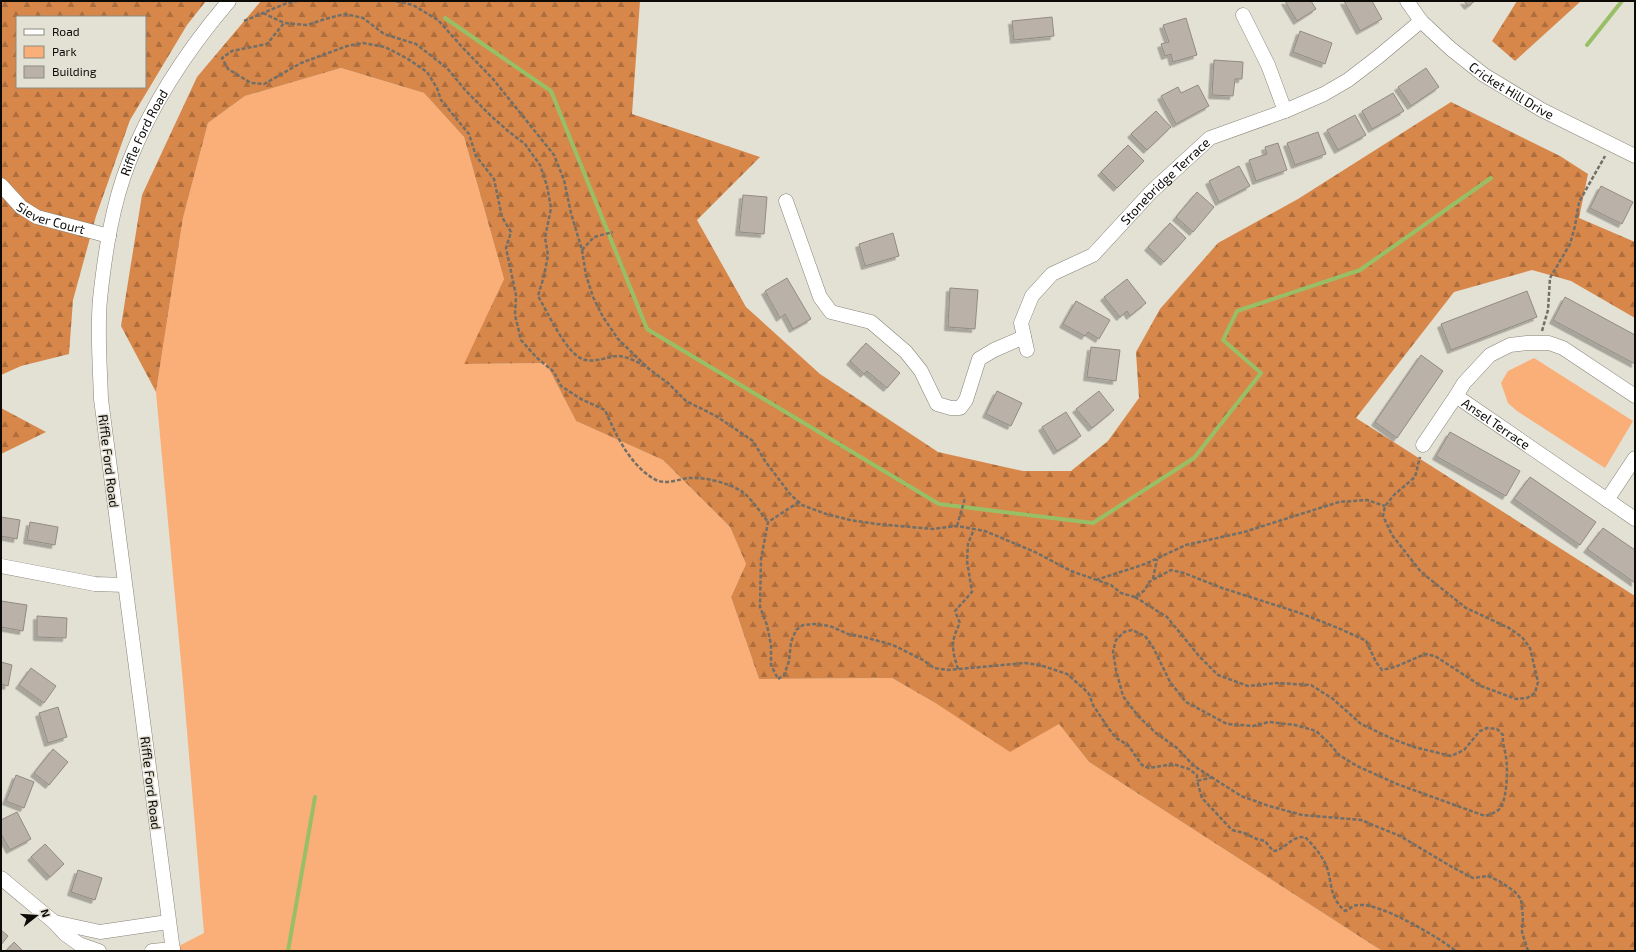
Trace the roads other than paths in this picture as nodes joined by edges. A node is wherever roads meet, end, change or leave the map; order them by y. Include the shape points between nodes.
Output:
1 (230, 1) edge
2 (1407, 1) edge
3 (1243, 15) dead end
4 (1421, 21) junction
5 (1285, 111) junction
6 (1635, 156) edge
7 (1, 185) edge
8 (786, 201) dead end
9 (110, 236) junction
10 (1456, 396) junction
11 (1635, 396) edge
12 (1423, 445) road end
13 (1635, 458) edge
14 (1607, 500) junction
15 (1635, 519) edge
16 (1, 566) edge
17 (125, 585) junction
18 (1, 878) edge
19 (54, 922) junction
20 (168, 922) junction
21 (173, 950) edge
22 (99, 951) edge
23 (152, 951) edge

1 - 9 street, Riffle Ford Road via 170,80 149,120 129,163 115,205
2 - 4 street, Cricket Hill Drive
3 - 5 street via 1268,65
4 - 5 street, Stonebridge Terrace via 1348,80
4 - 6 street, Cricket Hill Drive via 1484,75 1542,110
5 - 8 street, Stonebridge Terrace via 1210,138 1152,192 1093,255 1052,274 1032,296 1021,322 1025,344 994,350 979,359 966,400 960,408 937,404 921,371 906,352 870,322 831,312 820,297
7 - 9 street, Siever Court via 21,207 37,217
9 - 17 street, Riffle Ford Road via 100,300 101,399
10 - 11 street, Ansel Terrace via 1464,383 1490,356 1510,345 1549,343 1563,348
10 - 12 street
10 - 14 street, Ansel Terrace
13 - 14 street
14 - 15 street, Ansel Terrace
16 - 17 street via 95,584
17 - 20 street, Riffle Ford Road
18 - 19 street
19 - 20 street via 100,932
19 - 22 street via 79,944
20 - 21 street, Riffle Ford Road
21 - 23 street

